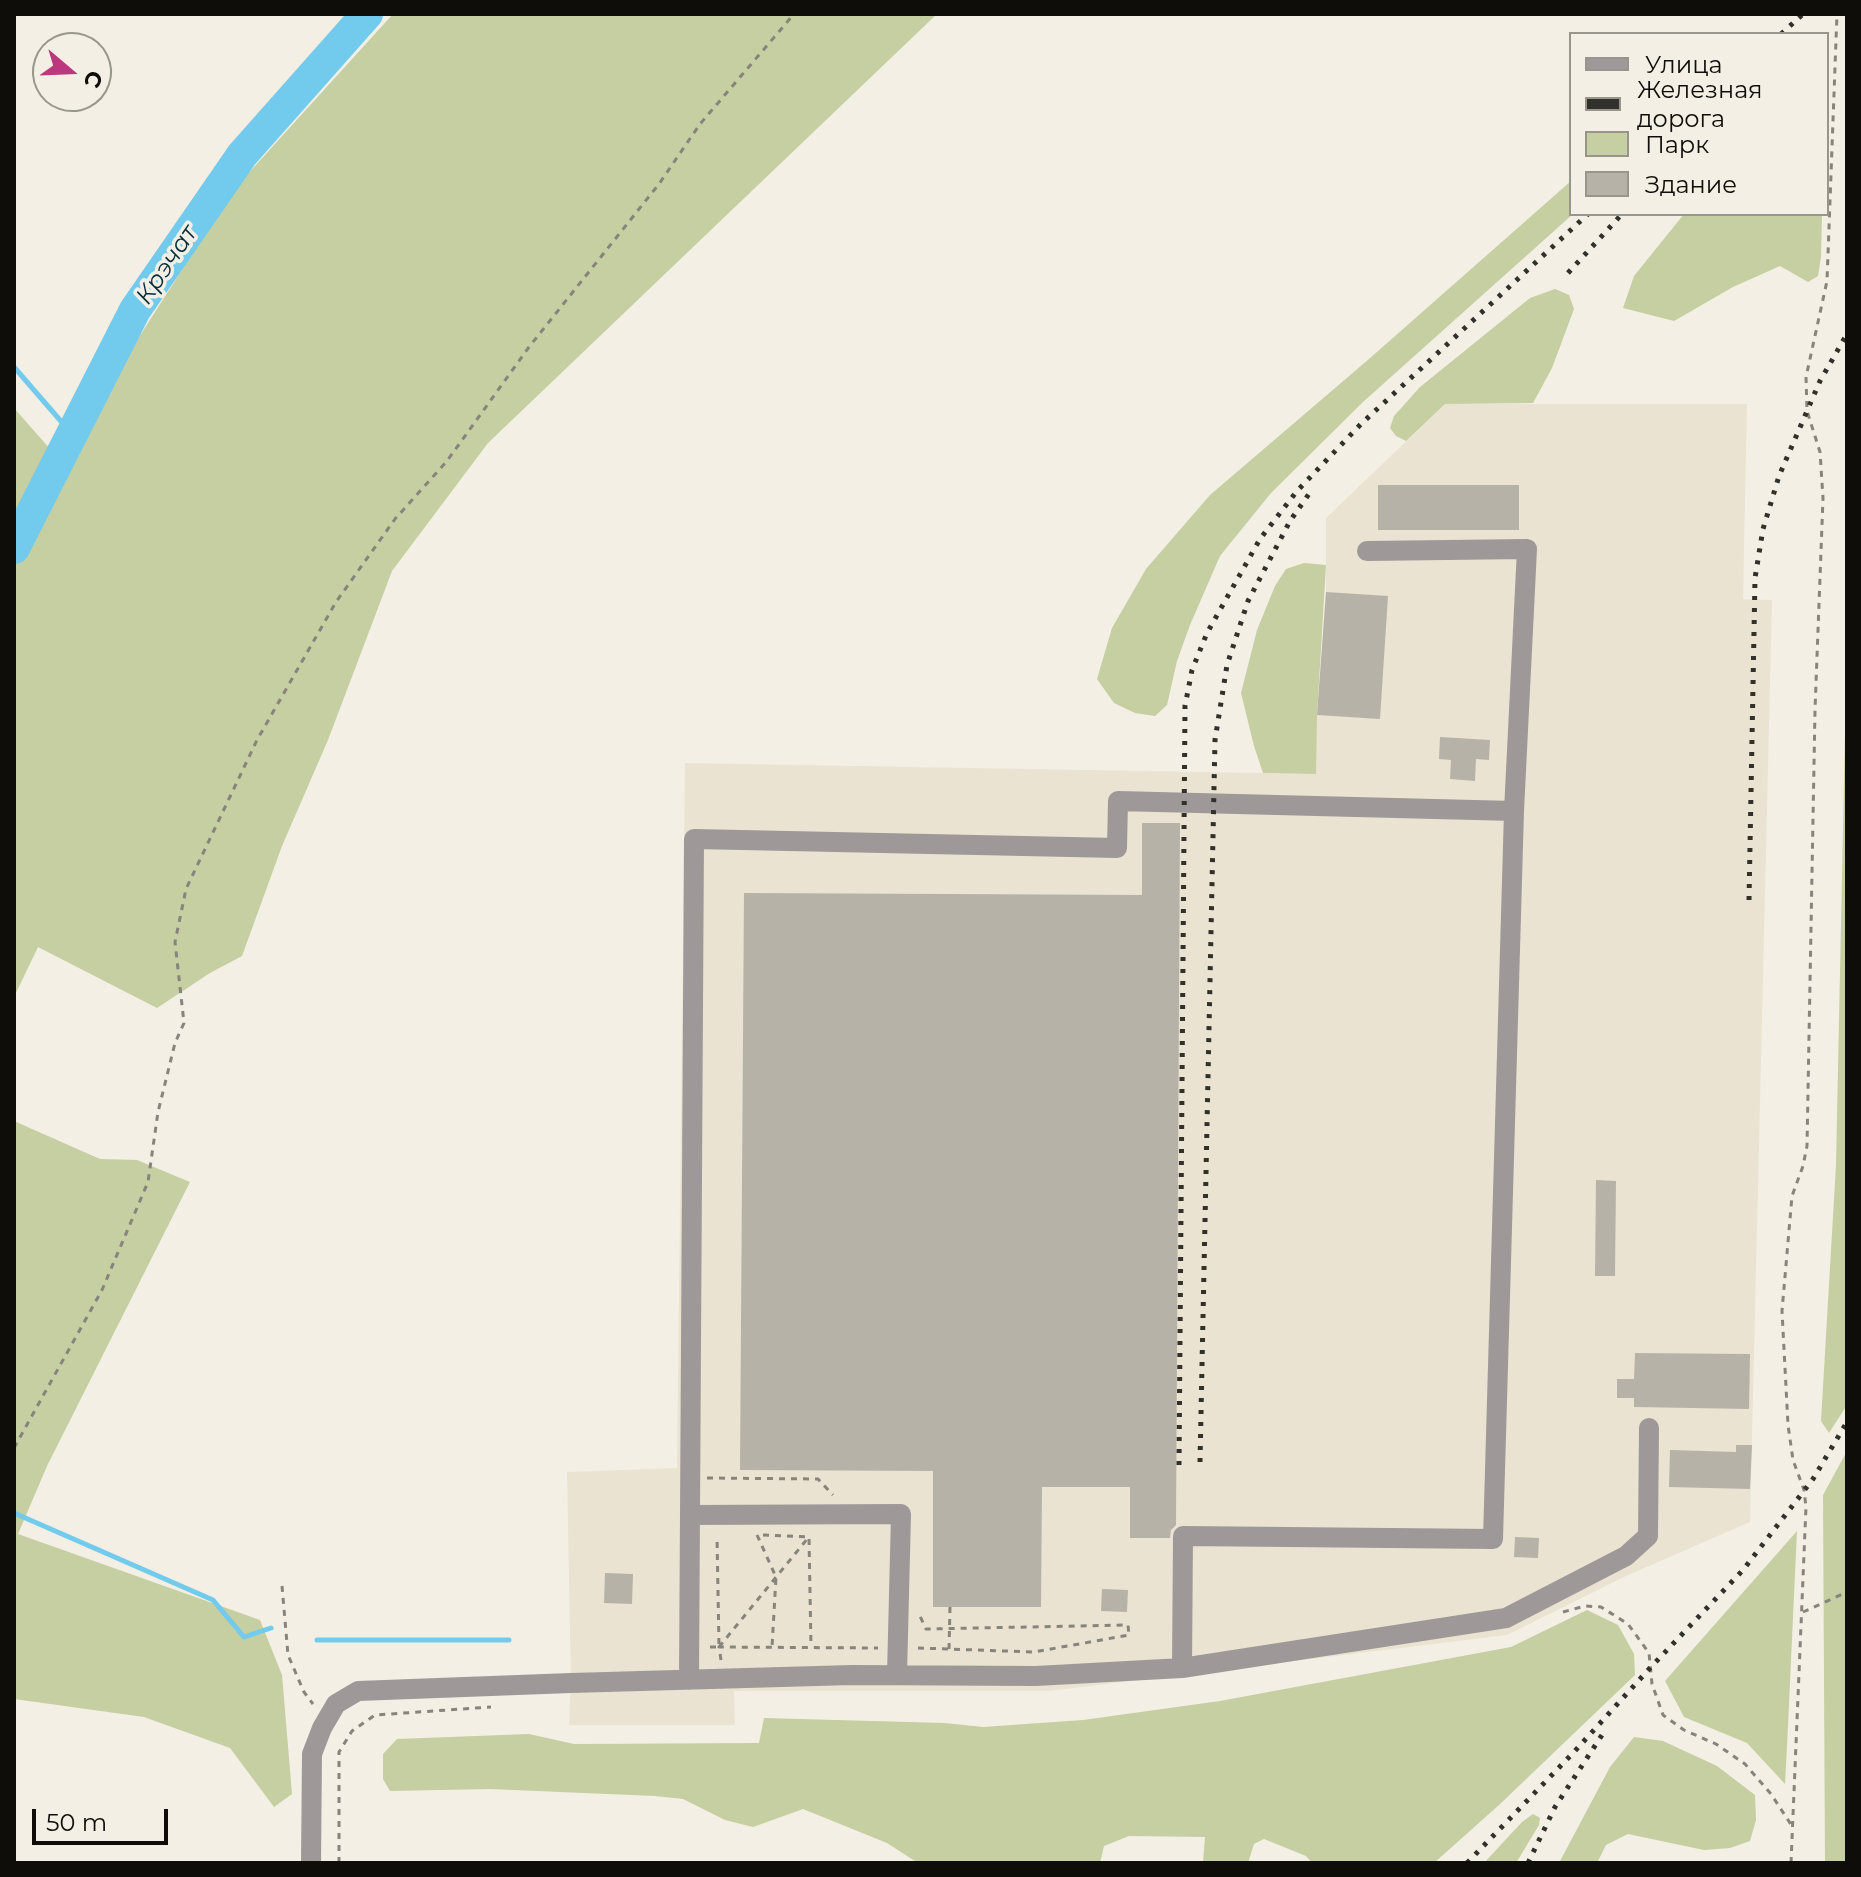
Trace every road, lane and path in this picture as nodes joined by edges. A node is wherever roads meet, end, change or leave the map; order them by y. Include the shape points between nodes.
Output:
1 (794, 14) edge
2 (1837, 14) edge
3 (1367, 551) dead end
4 (1514, 811) junction
5 (1649, 1428) dead end
6 (14, 1448) edge
7 (706, 1478) dead end
8 (851, 1514) junction
9 (699, 1515) junction
10 (809, 1537) junction
11 (776, 1577) junction
12 (282, 1586) dead end
13 (1847, 1592) edge
14 (950, 1607) dead end
15 (1563, 1612) dead end
16 (1803, 1612) junction
17 (690, 1647) junction
18 (719, 1647) junction
19 (772, 1647) dead end
20 (811, 1647) dead end
21 (949, 1649) dead end
22 (1182, 1668) junction
23 (897, 1675) junction
24 (689, 1680) junction
25 (326, 1722) junction
26 (1793, 1828) junction
27 (311, 1863) edge
28 (1791, 1863) edge

1 - 6 path via 700,124 447,461 395,519 336,602 257,740 186,889 175,942 184,1023 158,1112 148,1182 102,1290
2 - 16 path via 1827,281 1806,377 1823,498 1807,1146 1792,1196 1782,1311 1788,1425 1806,1507
3 - 4 lane via 1527,549
4 - 9 lane via 1118,801 1117,848 694,839
4 - 22 lane via 1493,1539 1183,1536
5 - 22 lane via 1648,1536 1626,1556 1546,1598 1506,1618
7 - 8 path via 818,1479
8 - 9 lane
8 - 23 lane via 901,1514
9 - 17 lane
9 - 18 path via 717,1534
10 - 11 path
10 - 11 path via 757,1535
10 - 20 path
11 - 18 path
11 - 19 path
12 - 25 path via 288,1655 304,1692
13 - 16 path
14 - 21 path
15 - 26 path via 1601,1607 1628,1624 1649,1653 1663,1715 1745,1764
16 - 26 path
17 - 18 path
17 - 24 lane
22 - 23 lane via 1036,1676
23 - 24 lane
24 - 25 lane via 358,1691 336,1704
25 - 27 lane via 312,1754
26 - 28 path

